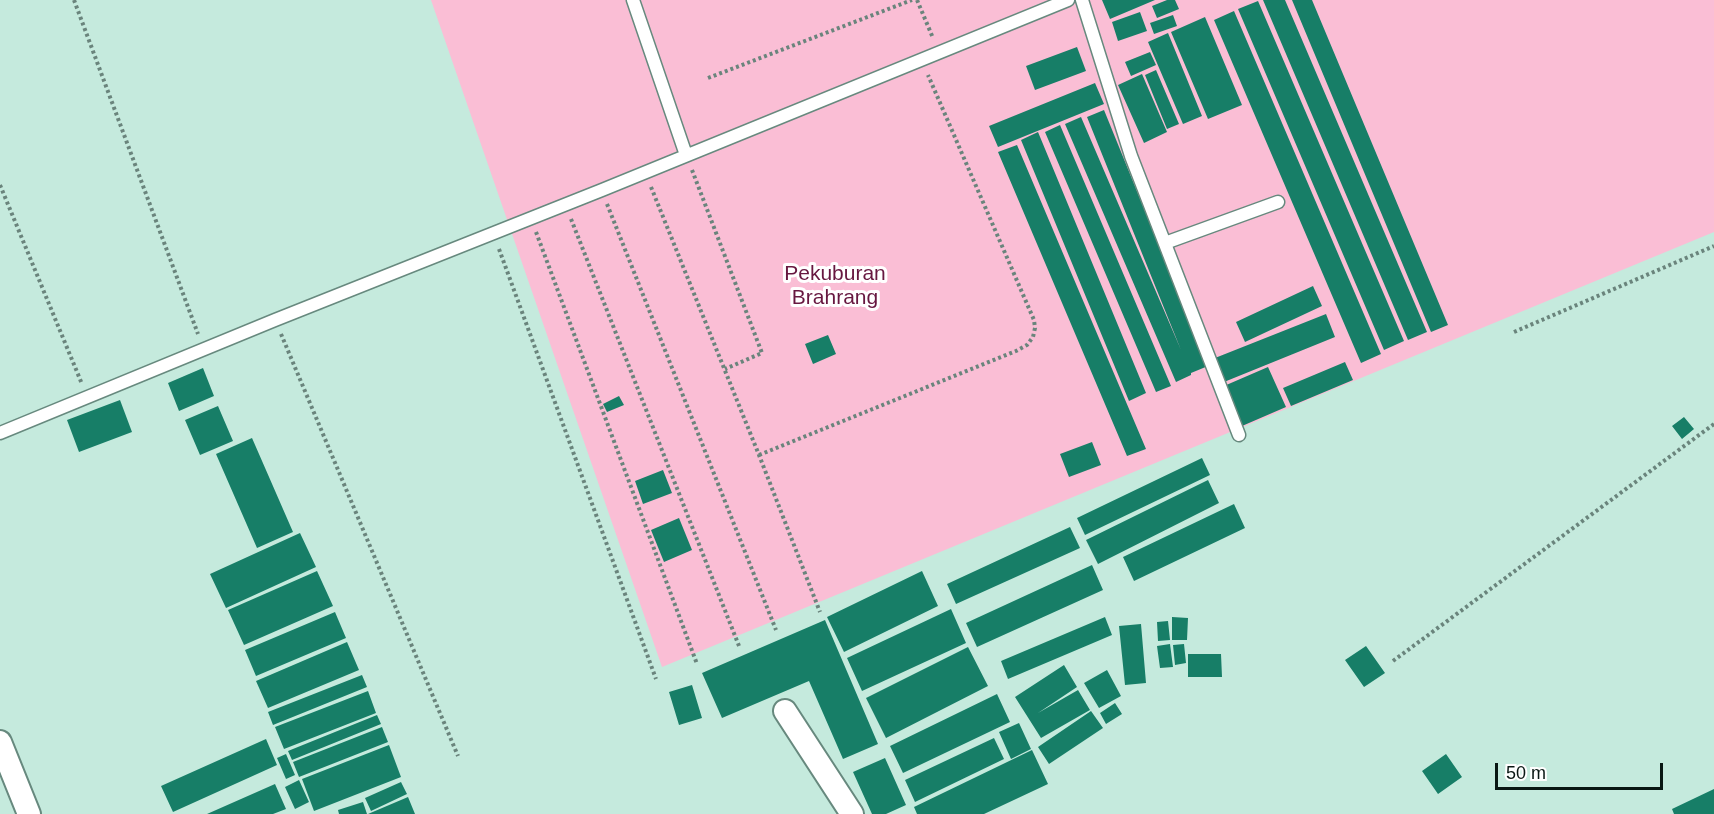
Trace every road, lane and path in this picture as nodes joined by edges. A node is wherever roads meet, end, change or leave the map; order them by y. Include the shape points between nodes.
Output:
1 (74, 0) edge
2 (633, 0) edge
3 (912, 0) edge
4 (917, 0) edge
5 (1068, 0) edge
6 (1082, 0) edge
7 (939, 52) junction
8 (922, 59) junction
9 (708, 78) dead end
10 (686, 155) junction
11 (646, 172) junction
12 (0, 185) edge
13 (602, 190) junction
14 (1278, 202) dead end
15 (566, 205) junction
16 (531, 219) junction
17 (493, 233) junction
18 (1165, 243) junction
19 (1714, 246) edge
20 (275, 320) junction
21 (1514, 332) dead end
22 (204, 350) junction
23 (725, 369) junction
24 (88, 397) junction
25 (1714, 424) edge
26 (0, 433) edge
27 (1239, 435) dead end
28 (759, 455) junction
29 (819, 612) dead end
30 (776, 630) dead end
31 (739, 646) dead end
32 (1393, 661) dead end
33 (697, 664) dead end
34 (656, 679) dead end
35 (785, 711) dead end
36 (0, 742) edge
37 (458, 756) dead end
38 (29, 814) edge
39 (852, 814) edge

1 - 22 path
2 - 10 lane
3 - 9 path
4 - 7 path
5 - 7 lane
6 - 18 lane via 1131,156
7 - 8 lane
8 - 10 lane
8 - 28 path via 1034,320 1033,337 1016,351
10 - 11 lane
10 - 23 path via 762,353
11 - 13 lane
11 - 23 path
12 - 24 path
13 - 15 lane
13 - 30 path
14 - 18 lane
15 - 16 lane
15 - 31 path
16 - 17 lane
16 - 33 path
17 - 20 lane
17 - 34 path
18 - 27 lane
19 - 21 path
20 - 22 lane
20 - 37 path
22 - 24 lane
23 - 28 path
24 - 26 lane
25 - 32 path
28 - 29 path
35 - 39 street
36 - 38 street

